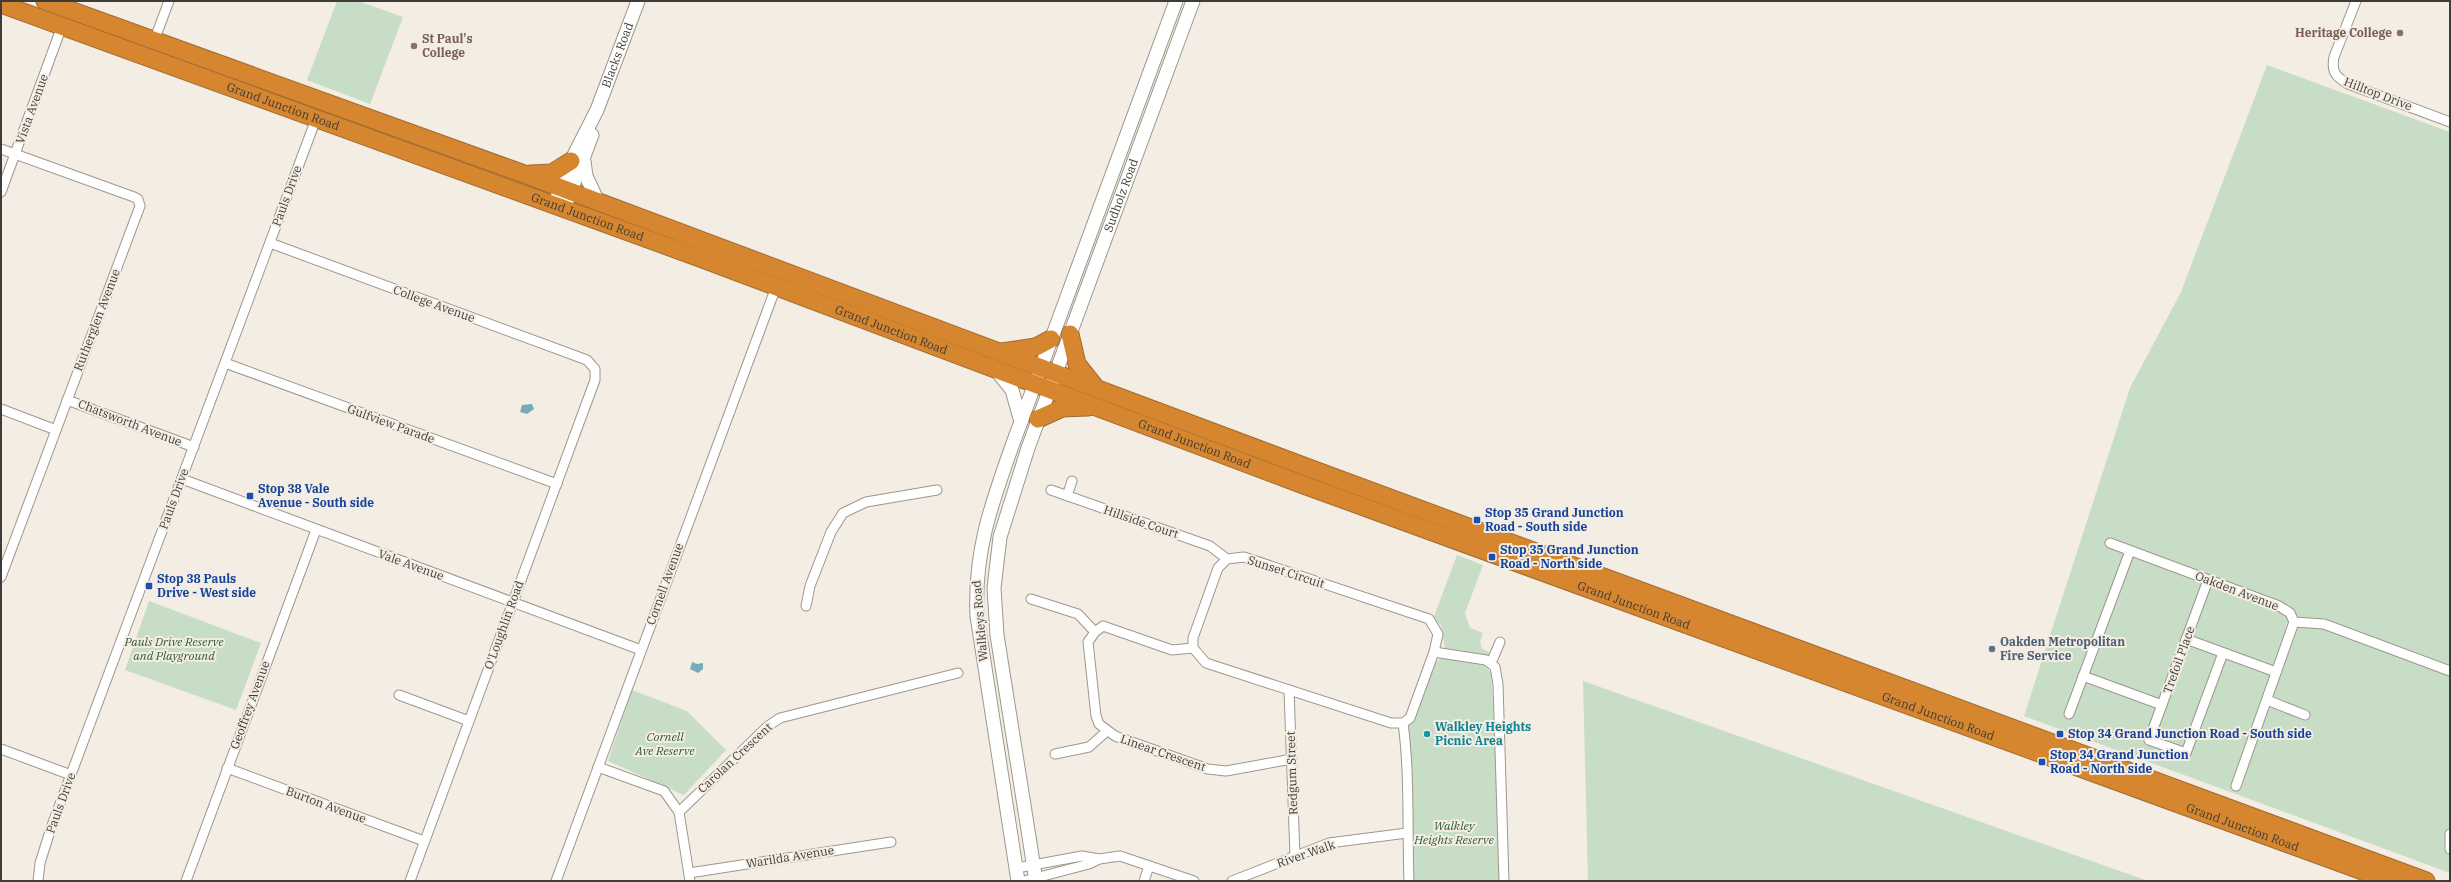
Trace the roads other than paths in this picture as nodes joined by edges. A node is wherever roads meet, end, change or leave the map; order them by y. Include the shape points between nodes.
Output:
1 (45, 1) edge
2 (169, 1) edge
3 (638, 1) edge
4 (1176, 1) edge
5 (1193, 1) edge
6 (2356, 1) edge
7 (1, 4) edge
8 (69, 10) junction
9 (62, 26) junction
10 (154, 41) junction
11 (322, 101) junction
12 (316, 119) junction
13 (2450, 122) edge
14 (1, 149) edge
15 (15, 154) junction
16 (577, 159) junction
17 (524, 174) junction
18 (566, 190) junction
19 (1, 192) edge
20 (598, 202) junction
21 (559, 207) junction
22 (270, 243) junction
23 (782, 271) junction
24 (776, 287) junction
25 (1070, 334) junction
26 (1051, 339) junction
27 (996, 360) junction
28 (225, 363) junction
29 (595, 369) joint
30 (1045, 379) junction
31 (1097, 398) junction
32 (67, 400) junction
33 (1, 409) edge
34 (1038, 419) junction
35 (1021, 422) junction
36 (56, 430) junction
37 (194, 447) junction
38 (182, 479) junction
39 (1072, 481) dead end
40 (557, 484) junction
41 (937, 490) dead end
42 (1052, 490) dead end
43 (1067, 496) junction
44 (316, 530) junction
45 (2110, 543) dead end
46 (2130, 551) junction
47 (1226, 559) junction
48 (1, 577) edge
49 (2208, 580) junction
50 (1031, 599) dead end
51 (513, 603) junction
52 (806, 606) dead end
53 (2294, 622) junction
54 (1095, 632) junction
55 (2186, 639) junction
56 (1500, 642) dead end
57 (1193, 648) junction
58 (641, 650) junction
59 (1434, 652) junction
60 (2223, 653) junction
61 (1491, 663) junction
62 (2450, 671) edge
63 (2276, 672) junction
64 (958, 673) dead end
65 (2083, 676) junction
66 (1289, 690) junction
67 (400, 696) dead end
68 (2266, 700) junction
69 (2162, 705) junction
70 (2069, 714) dead end
71 (2305, 714) dead end
72 (469, 721) junction
73 (1403, 723) junction
74 (2018, 730) junction
75 (1107, 731) junction
76 (2024, 747) junction
77 (1, 749) edge
78 (1055, 754) dead end
79 (1292, 759) junction
80 (598, 767) junction
81 (227, 768) junction
82 (71, 775) junction
83 (2236, 786) dead end
84 (679, 812) junction
85 (1406, 833) junction
86 (2450, 834) edge
87 (424, 841) junction
88 (892, 842) dead end
89 (2450, 849) edge
90 (1295, 856) junction
91 (1100, 859) junction
92 (1034, 864) junction
93 (1149, 866) junction
94 (1017, 874) edge
95 (690, 877) edge
96 (1032, 880) edge
97 (38, 881) edge
98 (186, 881) edge
99 (410, 881) edge
100 (556, 881) edge
101 (1144, 881) edge
102 (1194, 881) edge
103 (1232, 881) edge
104 (1409, 881) edge
105 (1504, 881) edge
106 (2390, 881) edge
107 (2426, 881) edge

1 - 8 highway, Grand Junction Road
2 - 10 street
3 - 16 main road, Blacks Road
4 - 26 main road, Sudholz Road
5 - 25 main road, Sudholz Road
6 - 13 street, Hilltop Drive via 2334,57 2332,66 2338,78
7 - 9 highway, Grand Junction Road
8 - 9 highway
8 - 10 highway, Grand Junction Road
9 - 12 highway, Grand Junction Road
9 - 15 street, Vista Avenue
10 - 11 highway, Grand Junction Road
11 - 12 highway
11 - 17 highway, Grand Junction Road
12 - 21 highway, Grand Junction Road
12 - 22 street, Pauls Drive
14 - 15 street, Rutherglen Avenue
15 - 19 street, Vista Avenue
15 - 32 street, Rutherglen Avenue via 134,197 140,203
16 - 17 highway via 552,173
16 - 18 main road, Blacks Road
16 - 20 main road
17 - 18 highway, Grand Junction Road
18 - 20 highway, Grand Junction Road
18 - 21 main road, Blacks Road
20 - 23 highway, Grand Junction Road
21 - 24 highway, Grand Junction Road
22 - 28 street, Pauls Drive
22 - 29 street, College Avenue via 587,360
23 - 24 highway
23 - 27 highway, Grand Junction Road
24 - 27 highway, Grand Junction Road
24 - 58 street, Cornell Avenue
25 - 30 main road, Sudholz Road
25 - 31 highway via 1077,364
26 - 27 highway via 1036,347
26 - 30 main road, Sudholz Road
27 - 30 highway, Grand Junction Road
27 - 35 main road via 1012,390
28 - 37 street, Pauls Drive
28 - 40 street, Gulfview Parade
29 - 40 street, O'Loughlin Road via 595,380
30 - 31 highway, Grand Junction Road
30 - 34 main road, Walkleys Road
30 - 35 main road, Walkleys Road
31 - 34 highway via 1062,408
31 - 74 highway, Grand Junction Road
31 - 76 highway, Grand Junction Road via 1301,484
32 - 36 street, Rutherglen Avenue
32 - 37 street, Chatsworth Avenue
33 - 36 street
34 - 92 main road, Walkleys Road via 1002,530 994,588 997,636
35 - 94 main road, Walkleys Road via 986,520 980,546 976,586 980,636
36 - 48 street, Rutherglen Avenue
37 - 38 street, Pauls Drive
38 - 44 street, Vale Avenue
38 - 82 street, Pauls Drive
39 - 43 street
40 - 51 street, O'Loughlin Road
41 - 52 street via 866,502 843,513 830,532 810,586
42 - 43 street, Hillside Court
43 - 47 street, Hillside Court via 1210,546
44 - 51 street, Vale Avenue
44 - 81 street, Geoffrey Avenue
45 - 46 street, Oakden Avenue
46 - 49 street, Oakden Avenue
46 - 65 street
47 - 57 street via 1218,568 1193,638
47 - 59 street, Sunset Circuit via 1244,558 1429,619 1438,634
49 - 53 street, Oakden Avenue via 2279,606 2290,613
49 - 55 street, Trefoil Place
50 - 54 street via 1078,614
51 - 58 street, Vale Avenue
51 - 72 street, O'Loughlin Road
53 - 62 street via 2324,624
53 - 63 street
54 - 57 street via 1102,626 1172,650
54 - 75 street, Linear Crescent via 1088,642 1096,716 1099,724
55 - 60 street
55 - 69 street, Trefoil Place
56 - 61 street
57 - 66 street via 1206,663
58 - 80 street, Cornell Avenue
59 - 61 street
59 - 73 street, Sunset Circuit via 1410,718
60 - 63 street
60 - 69 street, Trefoil Place via 2186,753 2150,740
61 - 105 street via 1495,667 1498,684
63 - 68 street
64 - 84 street, Carolan Crescent via 780,718 768,726
65 - 69 street
65 - 70 street
66 - 73 street via 1391,723
66 - 79 street, Redgum Street
67 - 72 street
68 - 71 street
68 - 83 street
72 - 87 street, O'Loughlin Road
73 - 85 street via 1408,756
74 - 76 highway via 2024,739
74 - 107 highway, Grand Junction Road
75 - 78 street, Linear Crescent via 1089,747
75 - 79 street, Linear Crescent via 1218,772
76 - 106 highway, Grand Junction Road
77 - 82 street
79 - 90 street, Redgum Street
80 - 84 street via 664,791
80 - 100 street, Cornell Avenue
81 - 87 street, Burton Avenue
81 - 98 street, Geoffrey Avenue
82 - 97 street, Pauls Drive via 44,846
84 - 95 street
85 - 90 street, River Walk via 1329,843
85 - 104 street
86 - 89 street
87 - 99 street, O'Loughlin Road
88 - 95 street, Warilda Avenue
90 - 103 street, River Walk
91 - 92 street via 1082,856
91 - 93 street via 1120,856
91 - 96 street
92 - 94 street
92 - 96 main road, Walkleys Road
93 - 101 street
93 - 102 street

